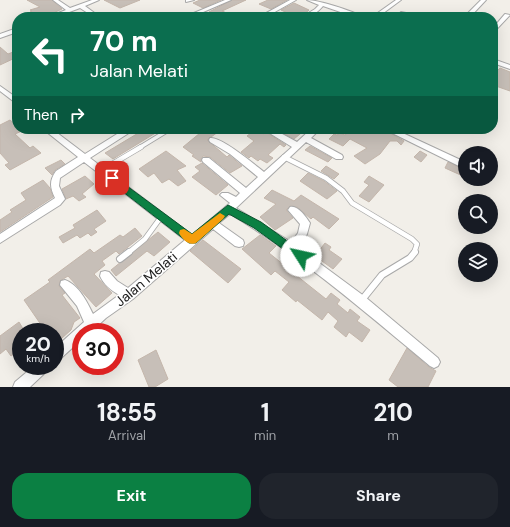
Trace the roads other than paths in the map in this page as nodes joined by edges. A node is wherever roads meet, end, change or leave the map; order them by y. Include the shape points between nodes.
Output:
1 (55, 0) edge
2 (97, 0) edge
3 (229, 0) edge
4 (294, 0) edge
5 (312, 0) edge
6 (399, 0) edge
7 (484, 0) edge
8 (322, 4) junction
9 (81, 6) junction
10 (70, 10) junction
11 (65, 12) edge
12 (90, 12) edge
13 (199, 12) edge
14 (271, 12) edge
15 (314, 12) edge
16 (344, 12) edge
17 (382, 12) edge
18 (472, 12) edge
19 (507, 15) dead end
20 (498, 25) edge
21 (12, 32) edge
22 (0, 36) edge
23 (498, 63) edge
24 (510, 67) edge
25 (0, 88) edge
26 (12, 98) edge
27 (53, 134) edge
28 (123, 134) edge
29 (162, 134) edge
30 (276, 134) edge
31 (310, 134) edge
32 (398, 134) edge
33 (305, 138) junction
34 (213, 140) dead end
35 (297, 146) junction
36 (284, 157) junction
37 (339, 157) dead end
38 (84, 158) junction
39 (206, 160) dead end
40 (458, 163) edge
41 (102, 170) junction
42 (264, 177) junction
43 (246, 193) junction
44 (225, 195) dead end
45 (232, 206) junction
46 (293, 210) dead end
47 (161, 217) junction
48 (212, 223) junction
49 (0, 239) edge
50 (192, 240) junction
51 (239, 243) dead end
52 (291, 249) junction
53 (120, 259) dead end
54 (104, 276) dead end
55 (65, 285) dead end
56 (129, 295) junction
57 (361, 301) junction
58 (91, 323) joint
59 (72, 340) edge
60 (64, 348) edge
61 (434, 362) dead end
62 (34, 375) edge
63 (20, 387) edge

1 - 10 street
2 - 9 street
3 - 13 street
4 - 14 street
5 - 8 street
6 - 17 street
7 - 18 street
8 - 15 street
8 - 16 street
9 - 10 street
9 - 12 street
10 - 11 street
19 - 20 street
21 - 22 street
23 - 24 street
25 - 26 street
27 - 38 street
28 - 38 street
29 - 41 lane
30 - 35 street
31 - 33 street, Jalan Melati
32 - 40 street
33 - 35 street, Jalan Melati
33 - 37 street
34 - 42 street via 233,152
35 - 36 street, Jalan Melati
36 - 42 street, Jalan Melati
36 - 57 lane via 326,178 344,191 352,203 417,244 417,250 412,257 385,272
38 - 41 street
38 - 49 street via 59,173 54,180 54,188 60,199 57,202
39 - 43 street
41 - 47 street
42 - 43 street, Jalan Melati
43 - 45 street, Jalan Melati
44 - 45 street
45 - 48 street, Jalan Melati
45 - 52 street
46 - 52 street via 305,222 301,238
47 - 50 street
47 - 53 lane via 145,240
48 - 50 street, Jalan Melati
48 - 51 street
50 - 56 street, Jalan Melati
52 - 57 street
54 - 56 street
55 - 58 street via 81,302
56 - 58 street, Jalan Melati
57 - 61 street
59 - 60 street, Jalan Melati
62 - 63 street

